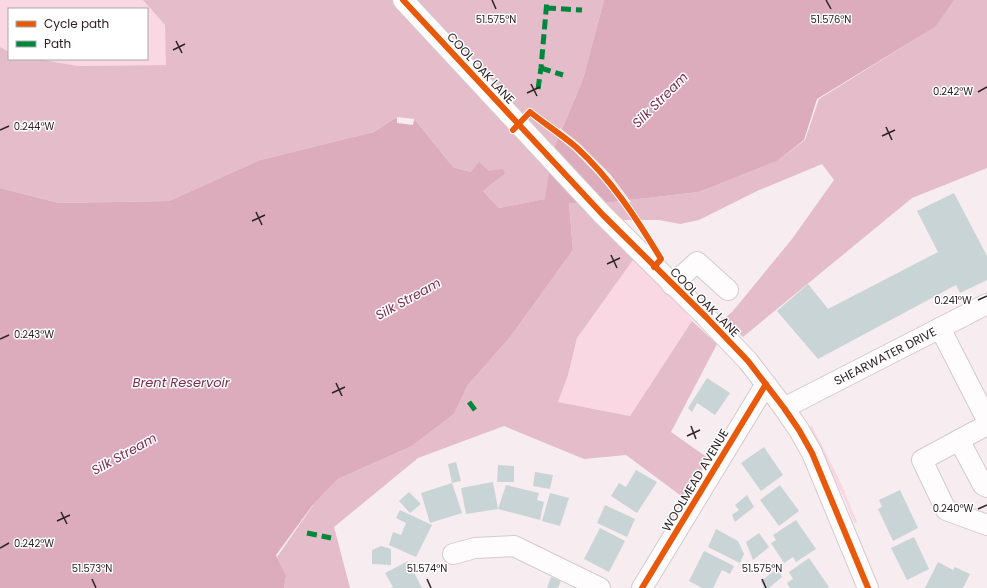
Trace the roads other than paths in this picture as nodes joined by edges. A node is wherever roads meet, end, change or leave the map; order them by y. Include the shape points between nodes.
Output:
1 (403, 0) edge
2 (672, 284) junction
3 (728, 290) dead end
4 (987, 304) edge
5 (940, 328) junction
6 (766, 384) junction
7 (784, 408) junction
8 (987, 420) edge
9 (987, 425) edge
10 (959, 440) junction
11 (987, 487) edge
12 (987, 525) edge
13 (452, 554) dead end
14 (600, 588) edge
15 (642, 588) edge
16 (868, 588) edge

1 - 2 street, COOL OAK LANE via 603,215
2 - 3 street via 697,262
2 - 6 street, COOL OAK LANE via 706,317
4 - 5 street, SHEARWATER DRIVE
5 - 7 street, SHEARWATER DRIVE
5 - 8 street
6 - 7 street, COOL OAK LANE
6 - 15 street, WOOLMEAD AVENUE
7 - 16 street, COOL OAK LANE via 812,453
9 - 10 street
10 - 11 street via 983,485
10 - 12 street via 922,460 946,510
13 - 14 street via 475,548 514,546

